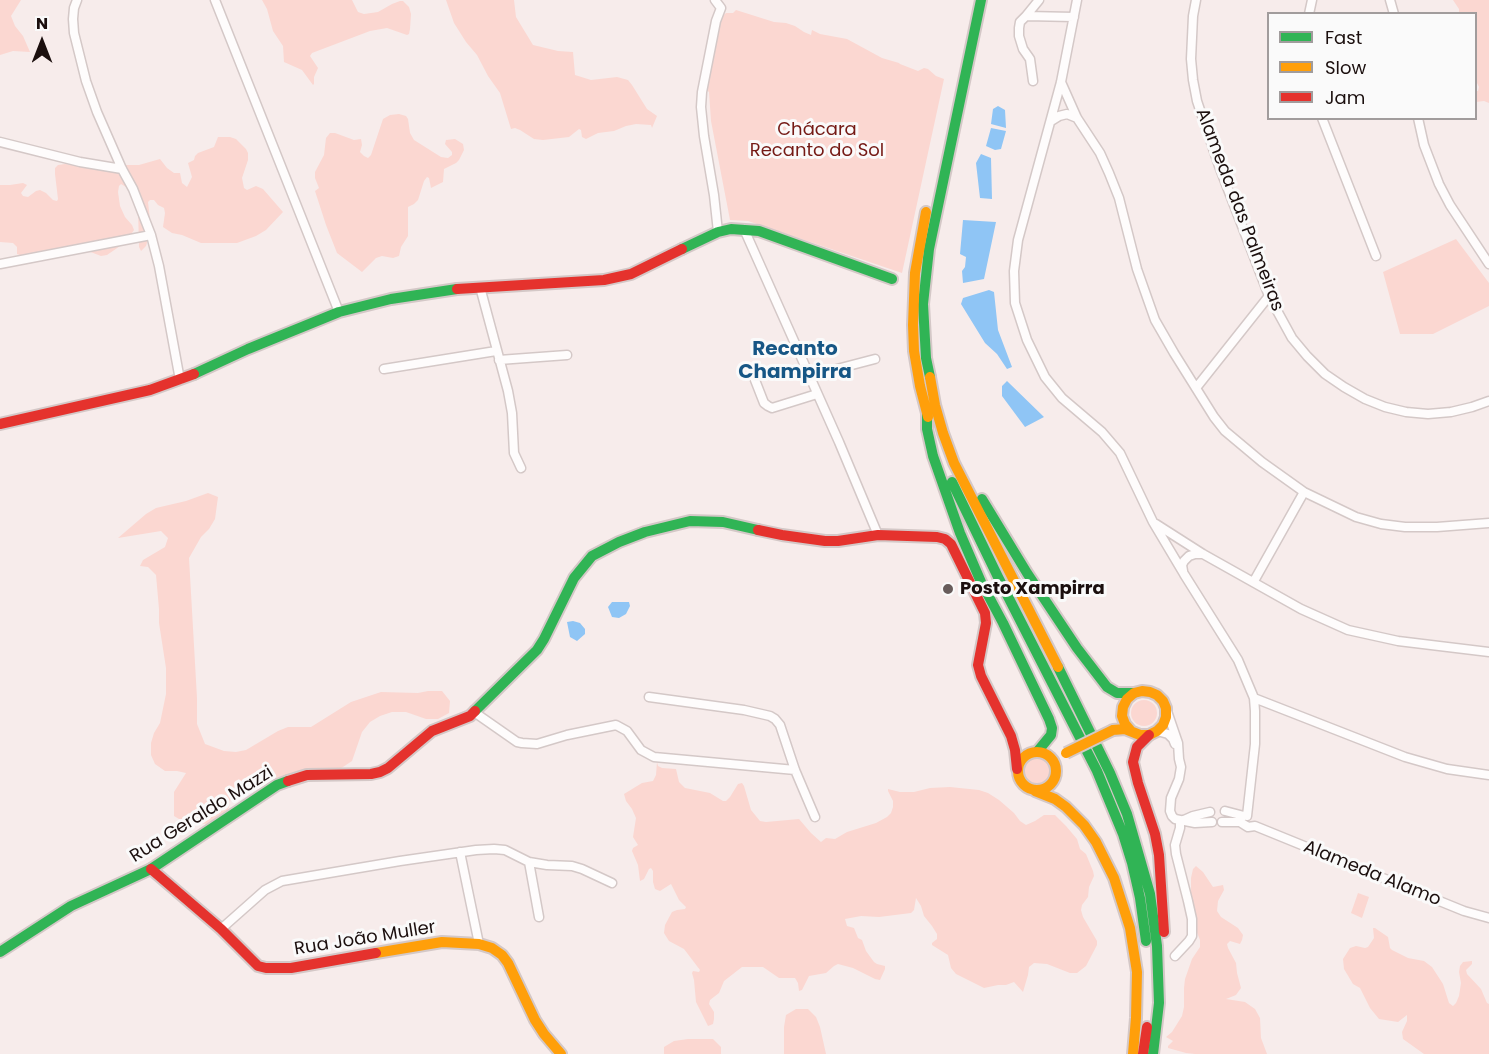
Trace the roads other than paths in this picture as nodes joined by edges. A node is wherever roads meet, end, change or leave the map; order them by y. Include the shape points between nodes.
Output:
1 (77, 0) edge
2 (214, 0) edge
3 (715, 0) edge
4 (970, 0) edge
5 (981, 0) edge
6 (1039, 0) edge
7 (1077, 0) edge
8 (1196, 0) edge
9 (1026, 16) junction
10 (1074, 17) junction
11 (1033, 81) dead end
12 (1061, 82) junction
13 (1077, 118) junction
14 (1323, 120) edge
15 (1418, 120) edge
16 (1051, 121) junction
17 (0, 142) edge
18 (122, 169) junction
19 (744, 229) junction
20 (718, 232) junction
21 (151, 235) junction
22 (1376, 256) dead end
23 (0, 264) edge
24 (1489, 264) edge
25 (892, 279) dead end
26 (480, 287) junction
27 (1269, 296) junction
28 (339, 312) junction
29 (496, 351) junction
30 (567, 355) dead end
31 (875, 359) dead end
32 (500, 360) junction
33 (384, 369) dead end
34 (810, 376) junction
35 (180, 380) junction
36 (755, 380) dead end
37 (1196, 388) junction
38 (817, 394) junction
39 (1489, 401) edge
40 (931, 408) junction
41 (0, 424) edge
42 (521, 468) dead end
43 (1304, 492) junction
44 (1153, 522) junction
45 (1489, 523) edge
46 (878, 535) junction
47 (1203, 554) junction
48 (1184, 574) junction
49 (1254, 581) junction
50 (1489, 652) edge
51 (1134, 693) junction
52 (649, 697) dead end
53 (1254, 698) junction
54 (1166, 708) junction
55 (474, 712) junction
56 (1122, 716) junction
57 (1113, 730) junction
58 (1131, 731) junction
59 (1153, 733) junction
60 (1011, 736) junction
61 (1178, 750) junction
62 (1037, 753) junction
63 (1065, 753) junction
64 (1017, 769) junction
65 (795, 770) junction
66 (1056, 771) junction
67 (1489, 775) edge
68 (1035, 791) junction
69 (1225, 811) dead end
70 (1210, 812) dead end
71 (815, 817) dead end
72 (1244, 818) junction
73 (1182, 820) junction
74 (1212, 822) dead end
75 (1222, 822) dead end
76 (460, 852) junction
77 (529, 862) junction
78 (152, 869) junction
79 (612, 883) dead end
80 (539, 917) dead end
81 (1489, 918) edge
82 (221, 928) junction
83 (479, 944) junction
84 (0, 952) edge
85 (1175, 956) dead end
86 (1159, 1003) junction
87 (561, 1054) edge
88 (1133, 1054) edge
89 (1143, 1054) edge
90 (1154, 1054) edge

1 - 18 street via 74,33 86,81
2 - 28 street
3 - 20 street via 721,8 701,107
4 - 40 main road via 915,273 914,351 920,386
5 - 40 main road via 929,249 924,322
6 - 9 street
7 - 10 street
8 - 27 street, Alameda das Palmeiras via 1191,58 1197,101
9 - 10 street
9 - 11 street via 1020,22 1018,36 1030,59
10 - 12 street
12 - 13 street
12 - 16 street
13 - 16 street via 1067,114
13 - 37 street via 1100,153 1119,198 1155,320
14 - 22 street
15 - 24 street via 1439,184
16 - 44 street via 1018,240 1015,303 1045,377 1120,453
17 - 18 street
18 - 21 street
19 - 20 main road
19 - 25 main road
19 - 34 street
20 - 26 main road via 616,278
21 - 23 street
21 - 35 street
26 - 28 main road via 391,299
26 - 29 street
27 - 37 street
27 - 39 street, Alameda das Palmeiras via 1292,338 1307,356 1325,374 1365,399 1406,412 1428,414
28 - 35 main road
29 - 32 street
29 - 33 street
30 - 32 street
31 - 34 street
32 - 42 street via 510,403 514,453
34 - 38 street
35 - 41 main road
36 - 38 street via 764,403 772,408
37 - 43 street via 1225,431
38 - 46 street
40 - 51 main road via 947,428 985,505 1077,648 1111,691
40 - 62 main road via 927,429 933,456 960,533 1052,728
40 - 86 main road via 954,463 1084,719 1127,814 1153,914
40 - 89 main road via 945,465 959,497 1097,771 1123,834 1140,898 1148,961
43 - 45 street via 1356,517 1381,524 1405,527
43 - 49 street
44 - 47 street
44 - 48 street
46 - 55 main road, Rua Geraldo Mazzi via 825,541 723,522 690,521 619,542 592,556 584,565 537,650
46 - 60 main road, Rua Geraldo Mazzi via 938,537 951,544 985,613 978,665
47 - 48 street via 1186,558 1182,565
47 - 49 street
48 - 53 street via 1238,660
49 - 50 street via 1301,609 1348,630 1398,641
51 - 54 main road via 1157,695
51 - 56 main road via 1127,699
52 - 65 street via 770,716 780,725
53 - 67 street via 1405,757
53 - 72 street via 1255,744
54 - 59 main road via 1163,725
54 - 61 street
55 - 65 street via 522,743 537,744 616,725 627,731 641,750 654,757
55 - 78 main road, Rua Geraldo Mazzi via 432,731 380,772 307,775 277,785
56 - 57 main road
56 - 58 main road
57 - 58 main road
57 - 63 main road, bridge
58 - 59 main road via 1140,735
59 - 61 street via 1168,734
59 - 86 main road via 1137,747 1133,762 1159,855 1164,972
60 - 62 main road
60 - 64 main road
61 - 73 street via 1181,767 1170,811 1175,819
62 - 63 main road
62 - 64 main road via 1024,757
62 - 66 main road via 1051,758
63 - 66 main road
64 - 68 main road via 1022,784
65 - 71 street
66 - 68 main road via 1050,786
68 - 88 main road via 1055,799 1084,825 1114,878 1130,928 1137,972
69 - 72 street
70 - 73 street
72 - 75 street
72 - 81 street, Alameda Alamo
73 - 74 street
73 - 85 street via 1175,845 1192,930 1189,941
76 - 77 street via 505,850
76 - 82 street via 282,881 265,890
76 - 83 street
77 - 79 street via 572,866
77 - 80 street
78 - 82 main road, Rua João Muller
78 - 84 main road, Rua Geraldo Mazzi via 71,906
82 - 83 main road, Rua João Muller via 249,958 266,968 291,968 442,942
83 - 87 main road, Rua João Muller via 492,948 508,963 535,1020
86 - 90 main road

